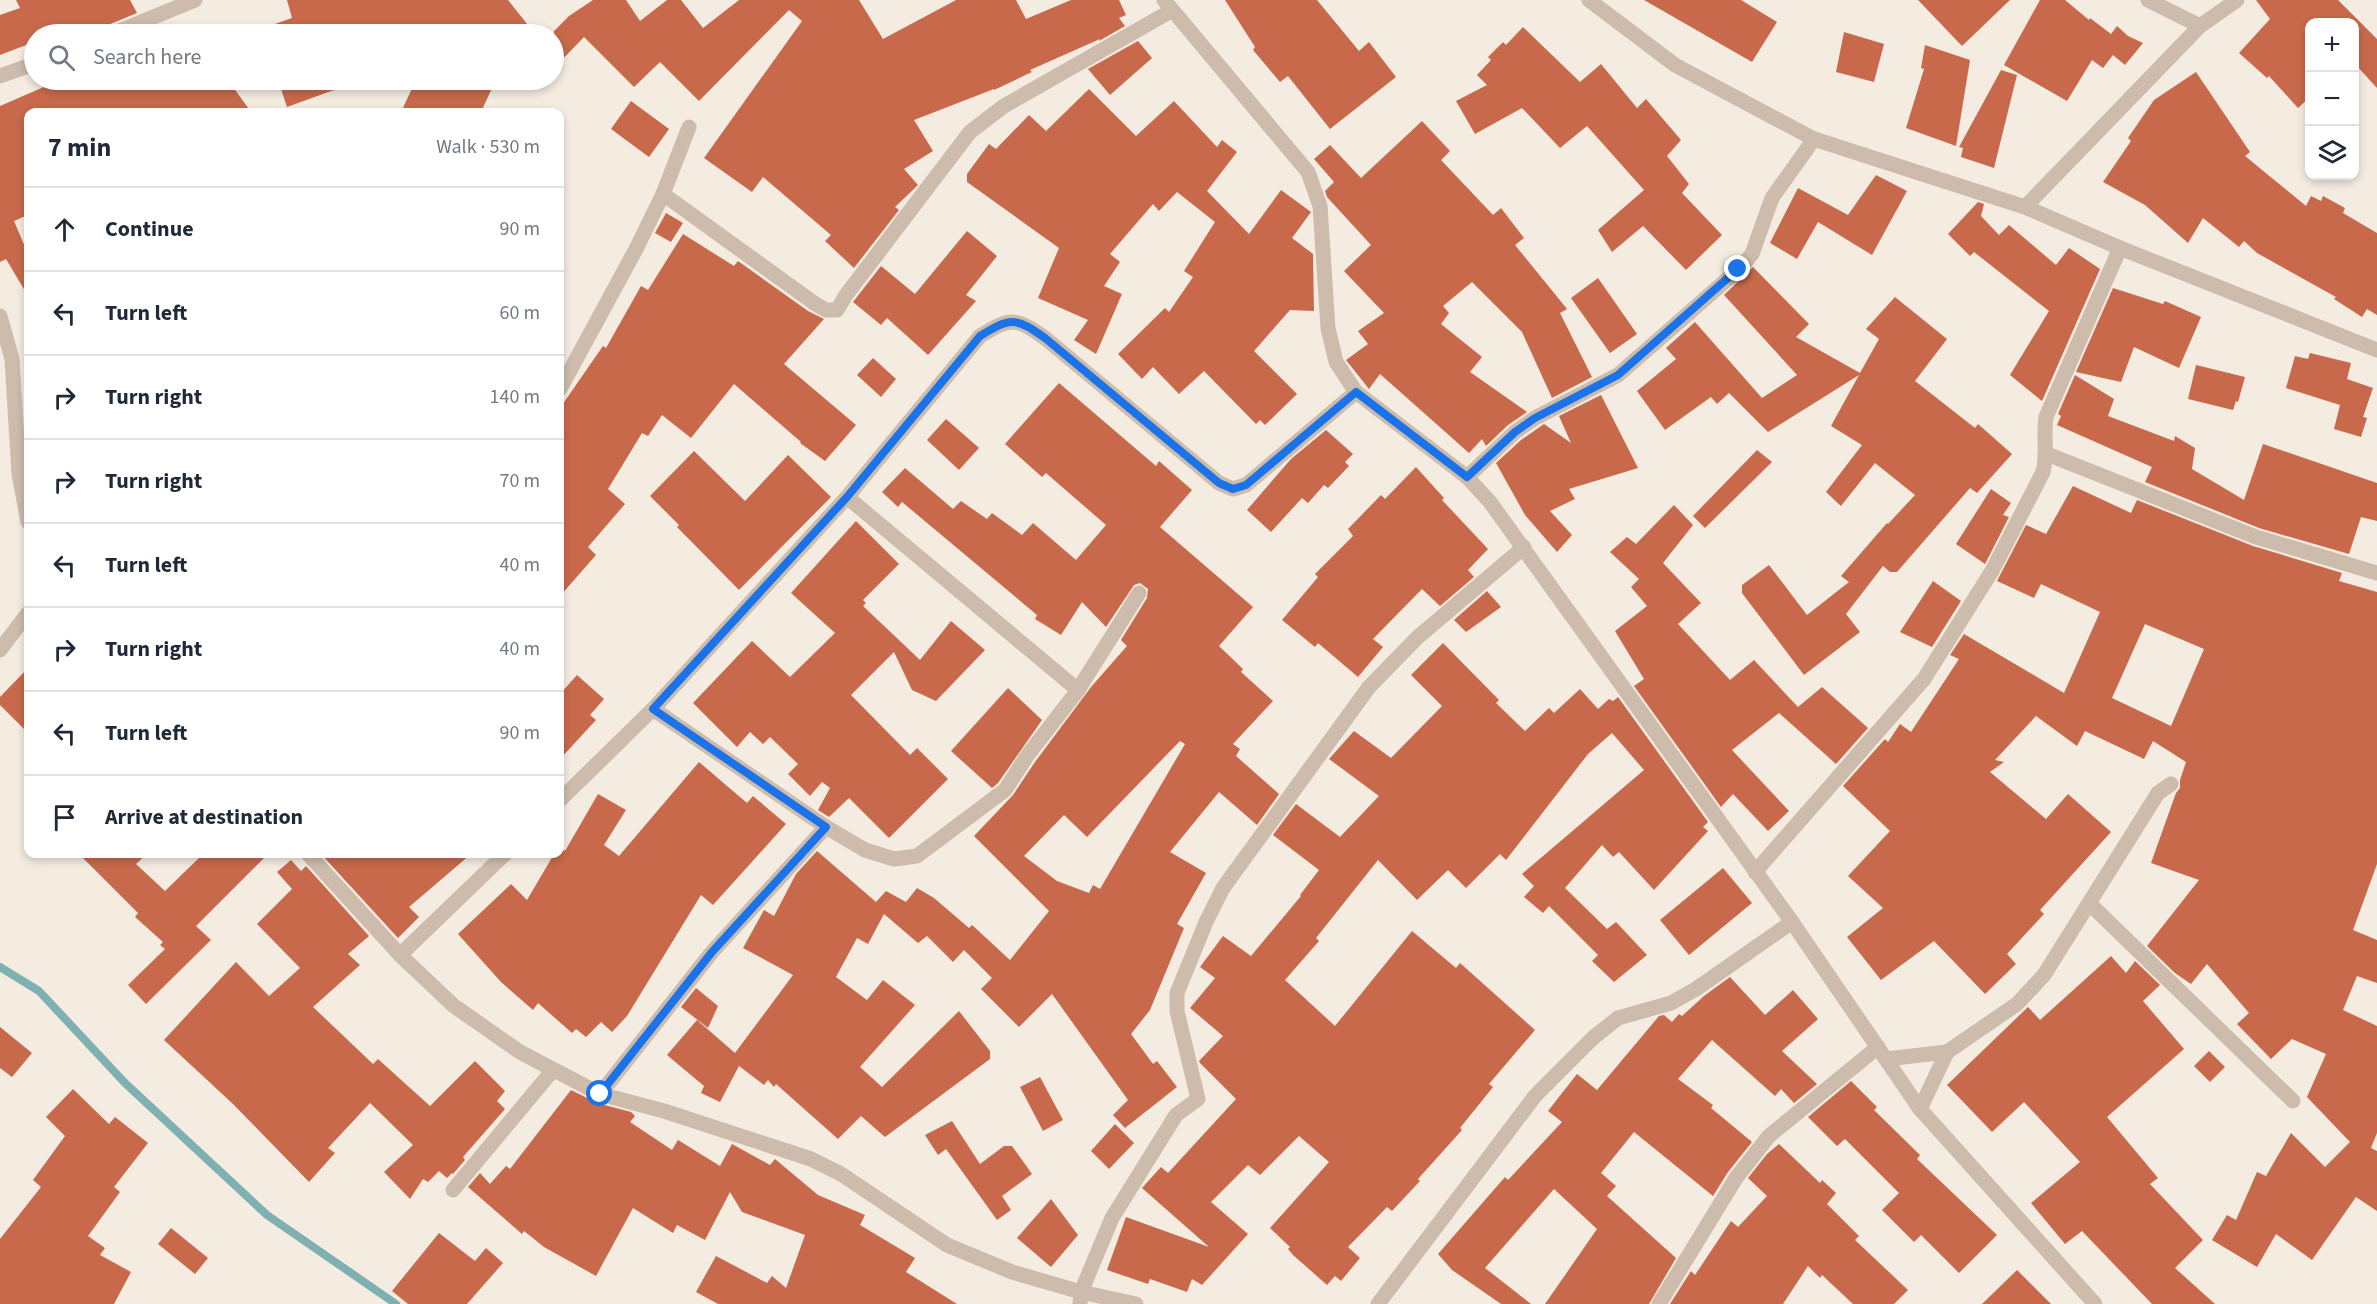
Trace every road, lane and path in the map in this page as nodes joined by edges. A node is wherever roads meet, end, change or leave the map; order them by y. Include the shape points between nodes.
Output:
1 (195, 0) edge
2 (1589, 0) edge
3 (2148, 0) edge
4 (2237, 0) edge
5 (1168, 6) edge
6 (136, 24) edge
7 (2200, 26) junction
8 (24, 68) edge
9 (0, 76) edge
10 (689, 127) dead end
11 (1814, 139) junction
12 (663, 194) junction
13 (2025, 207) junction
14 (2120, 248) junction
15 (0, 316) edge
16 (2377, 350) edge
17 (564, 382) edge
18 (1356, 392) junction
19 (2047, 454) junction
20 (24, 471) edge
21 (1467, 477) junction
22 (847, 497) junction
23 (1524, 547) junction
24 (2377, 573) edge
25 (1139, 593) dead end
26 (24, 619) edge
27 (0, 650) edge
28 (1078, 690) junction
29 (653, 709) junction
30 (2171, 784) dead end
31 (564, 796) edge
32 (826, 827) junction
33 (312, 858) edge
34 (501, 858) edge
35 (1755, 872) junction
36 (2090, 904) junction
37 (1792, 922) junction
38 (400, 955) junction
39 (1947, 1052) junction
40 (1882, 1053) junction
41 (553, 1070) junction
42 (600, 1094) junction
43 (2293, 1101) dead end
44 (1920, 1109) junction
45 (453, 1190) dead end
46 (1080, 1298) edge
47 (1136, 1304) edge
48 (1378, 1304) edge
49 (1659, 1304) edge
50 (2096, 1304) edge

1 - 6 street
2 - 11 street via 1674,65
3 - 7 street
4 - 7 street
5 - 12 street via 1004,106 970,132 837,310 825,310 814,303
5 - 18 street via 1308,172 1320,206 1328,328 1336,362
7 - 13 street
8 - 9 street
10 - 12 street
11 - 13 street
11 - 21 street via 1772,198 1752,254 1738,269 1618,375 1535,418
12 - 17 street
13 - 14 street
14 - 16 street
14 - 19 street via 2046,417 2043,435
15 - 20 street via 12,359
18 - 21 street
18 - 22 street via 1246,485 1233,489 1219,483 1045,338 1023,323 1003,322 980,336
19 - 24 street via 2256,537
19 - 35 street via 2043,472 1992,571 1924,679
21 - 23 street
22 - 28 street
22 - 29 street
23 - 35 street
23 - 46 street via 1418,637 1369,687 1223,888 1177,993 1176,1011 1198,1099 1176,1114 1112,1218
25 - 28 street
26 - 27 street
28 - 32 street via 1005,790 917,856 894,859 865,850
29 - 31 street
29 - 32 street
30 - 36 street via 2158,793
32 - 42 street via 712,952
33 - 38 street
34 - 38 street
35 - 37 street
36 - 39 street via 2044,975 2017,1004
36 - 43 street
37 - 40 street
37 - 48 street via 1696,989 1671,1003 1618,1018 1594,1036 1535,1096
38 - 41 street via 454,1006
39 - 40 street
39 - 44 street
40 - 44 street
40 - 49 street via 1769,1136 1736,1178
41 - 42 street
41 - 45 street
42 - 46 street via 811,1159 841,1174 947,1245
44 - 50 street
46 - 47 street

